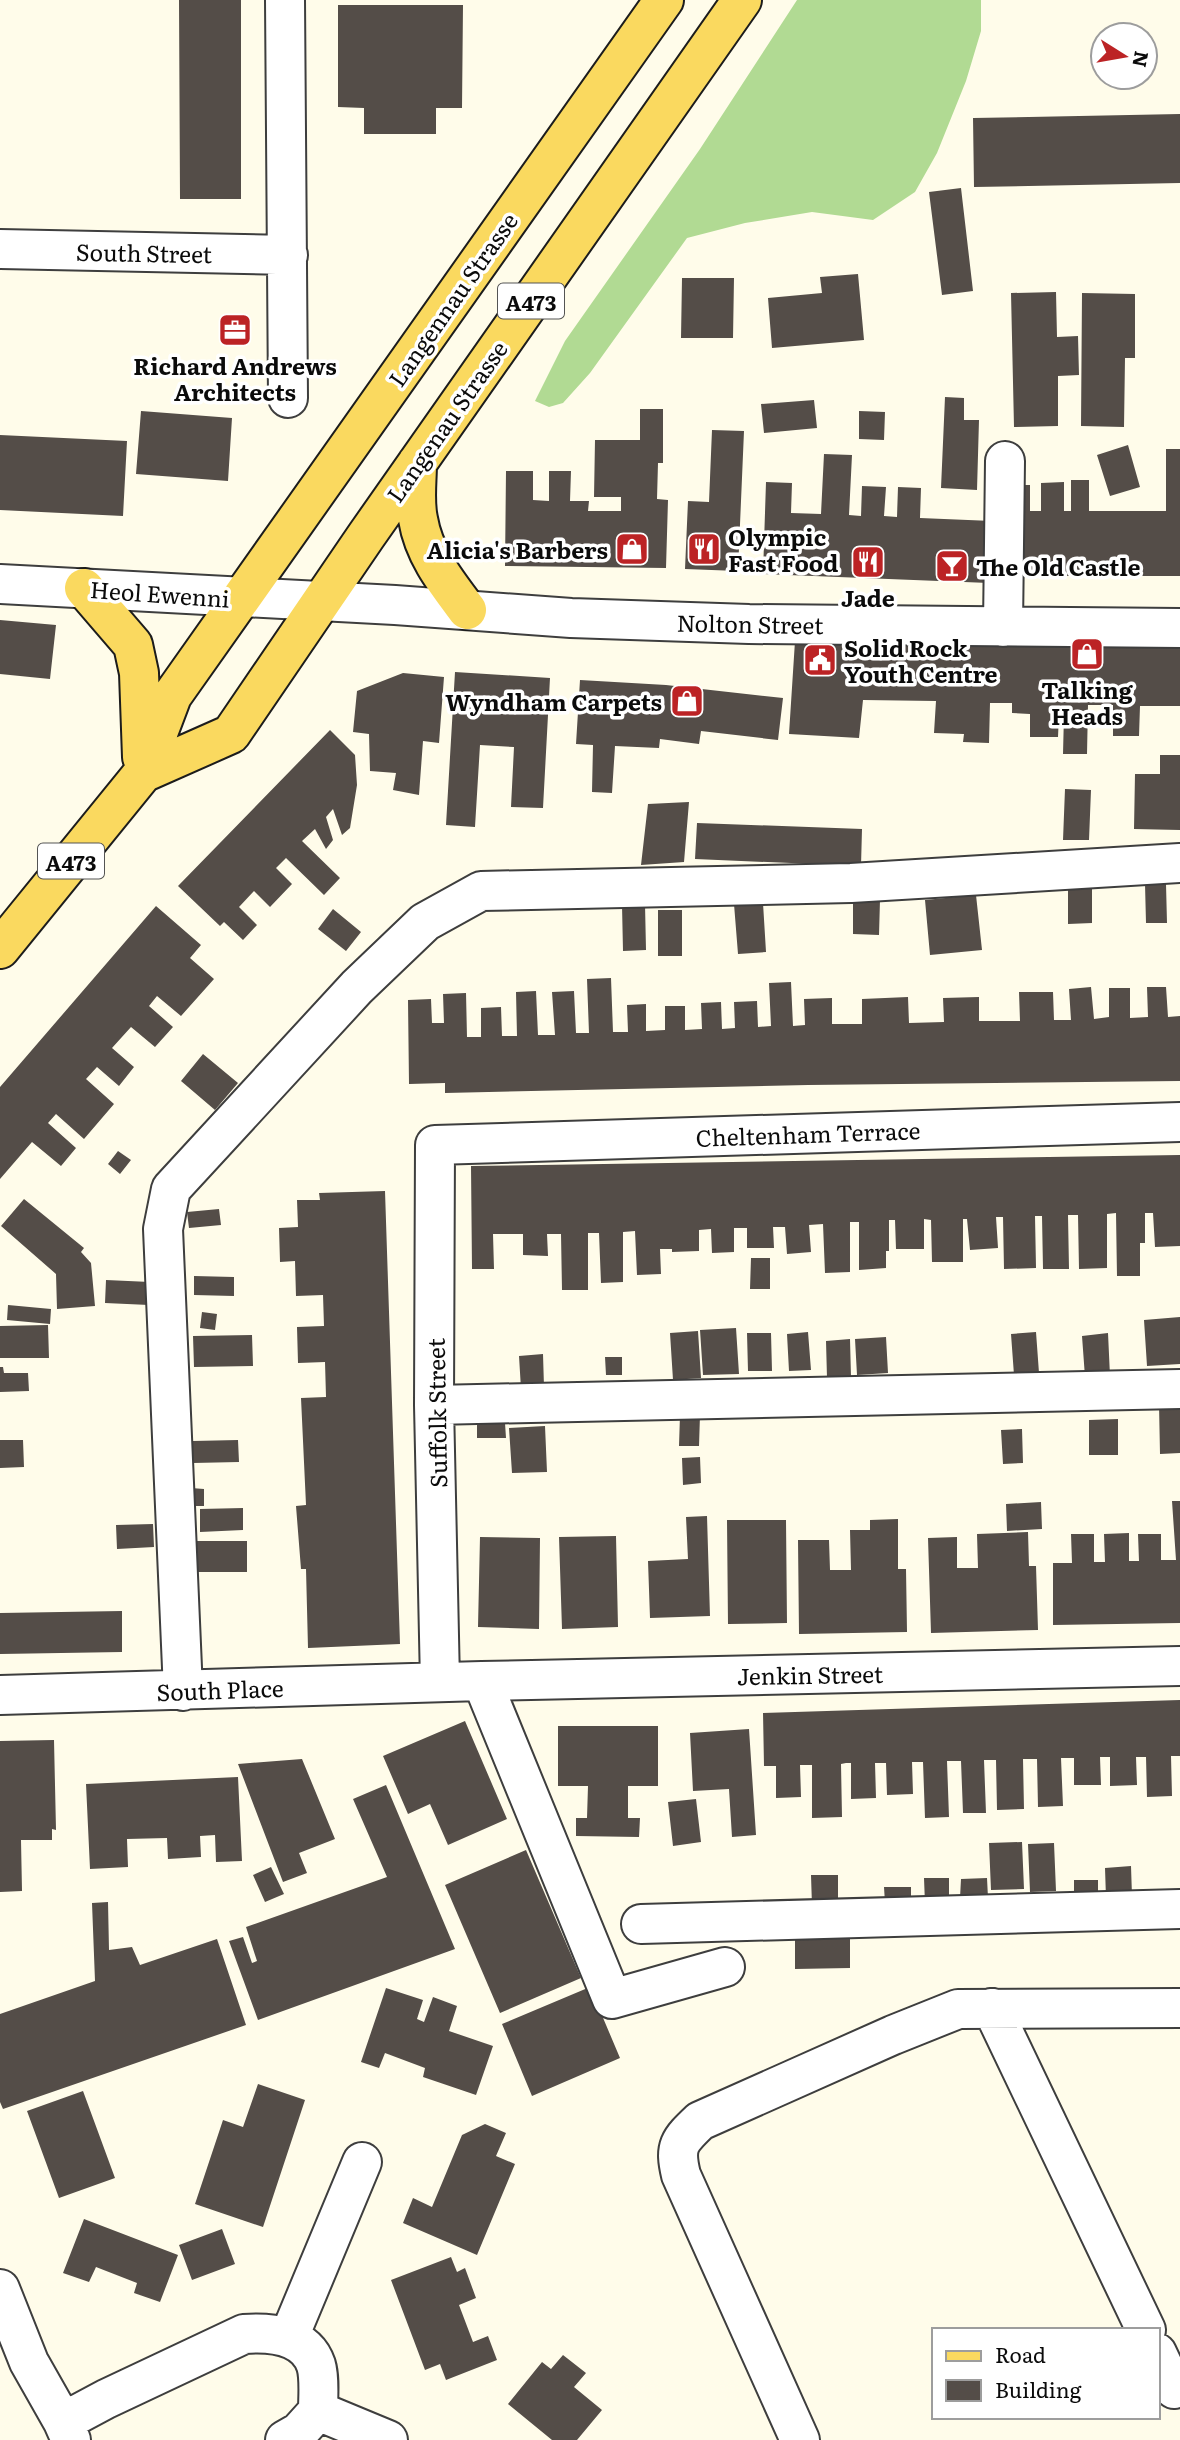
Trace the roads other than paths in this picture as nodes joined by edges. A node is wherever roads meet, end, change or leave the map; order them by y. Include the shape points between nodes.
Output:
1 (285, 0) edge
2 (664, 0) edge
3 (742, 0) edge
4 (0, 249) edge
5 (288, 255) junction
6 (288, 398) dead end
7 (1005, 461) dead end
8 (416, 463) junction
9 (0, 584) edge
10 (84, 588) junction
11 (242, 598) junction
12 (320, 602) junction
13 (467, 610) junction
14 (1003, 627) junction
15 (1180, 628) edge
16 (143, 773) junction
17 (1180, 863) edge
18 (0, 949) edge
19 (1180, 1122) edge
20 (435, 1145) joint
21 (1180, 1389) edge
22 (434, 1405) junction
23 (1180, 1666) edge
24 (482, 1681) junction
25 (440, 1682) junction
26 (183, 1691) junction
27 (0, 1695) edge
28 (1180, 1909) edge
29 (640, 1924) dead end
30 (725, 1967) dead end
31 (992, 2008) junction
32 (1180, 2008) edge
33 (362, 2162) dead end
34 (0, 2289) edge
35 (1145, 2328) edge
36 (289, 2337) junction
37 (1159, 2356) edge
38 (1178, 2387) edge
39 (318, 2411) junction
40 (67, 2431) edge
41 (285, 2440) edge
42 (388, 2440) edge
43 (800, 2440) edge

1 - 5 street
2 - 11 main road, Langennau Strasse / A473
3 - 8 main road, Langenau Strasse / A473
4 - 5 street, South Street
5 - 6 street
7 - 14 street
8 - 12 main road, Langenau Strasse / A473
8 - 13 main road via 417,517 425,545 440,575
9 - 10 street, Heol Ewenni
10 - 11 street, Heol Ewenni
10 - 16 main road via 133,645 139,673
11 - 12 street, Heol Ewenni
11 - 16 main road, A473 via 172,696
12 - 13 street, Nolton Street
12 - 16 main road, A473 via 230,734
13 - 14 street, Nolton Street via 749,624
14 - 15 street, Nolton Street
16 - 18 main road, A473
17 - 26 street via 851,883 481,891 425,922 356,987 171,1189 163,1229
19 - 20 street, Cheltenham Terrace
20 - 22 street, Suffolk Street
21 - 22 street
22 - 25 street, Suffolk Street
23 - 24 street, Jenkin Street
24 - 25 street, Jenkin Street
24 - 30 street via 612,1999
25 - 26 street, South Place
26 - 27 street, South Place
28 - 29 street
31 - 32 street
31 - 35 street
31 - 43 street via 958,2009 893,2035 700,2121 680,2140 676,2157 681,2175
33 - 36 street
34 - 40 street via 29,2362
36 - 39 street via 309,2352 317,2367
36 - 40 street via 269,2332 244,2334 106,2399
37 - 38 street
39 - 41 street
39 - 42 street

